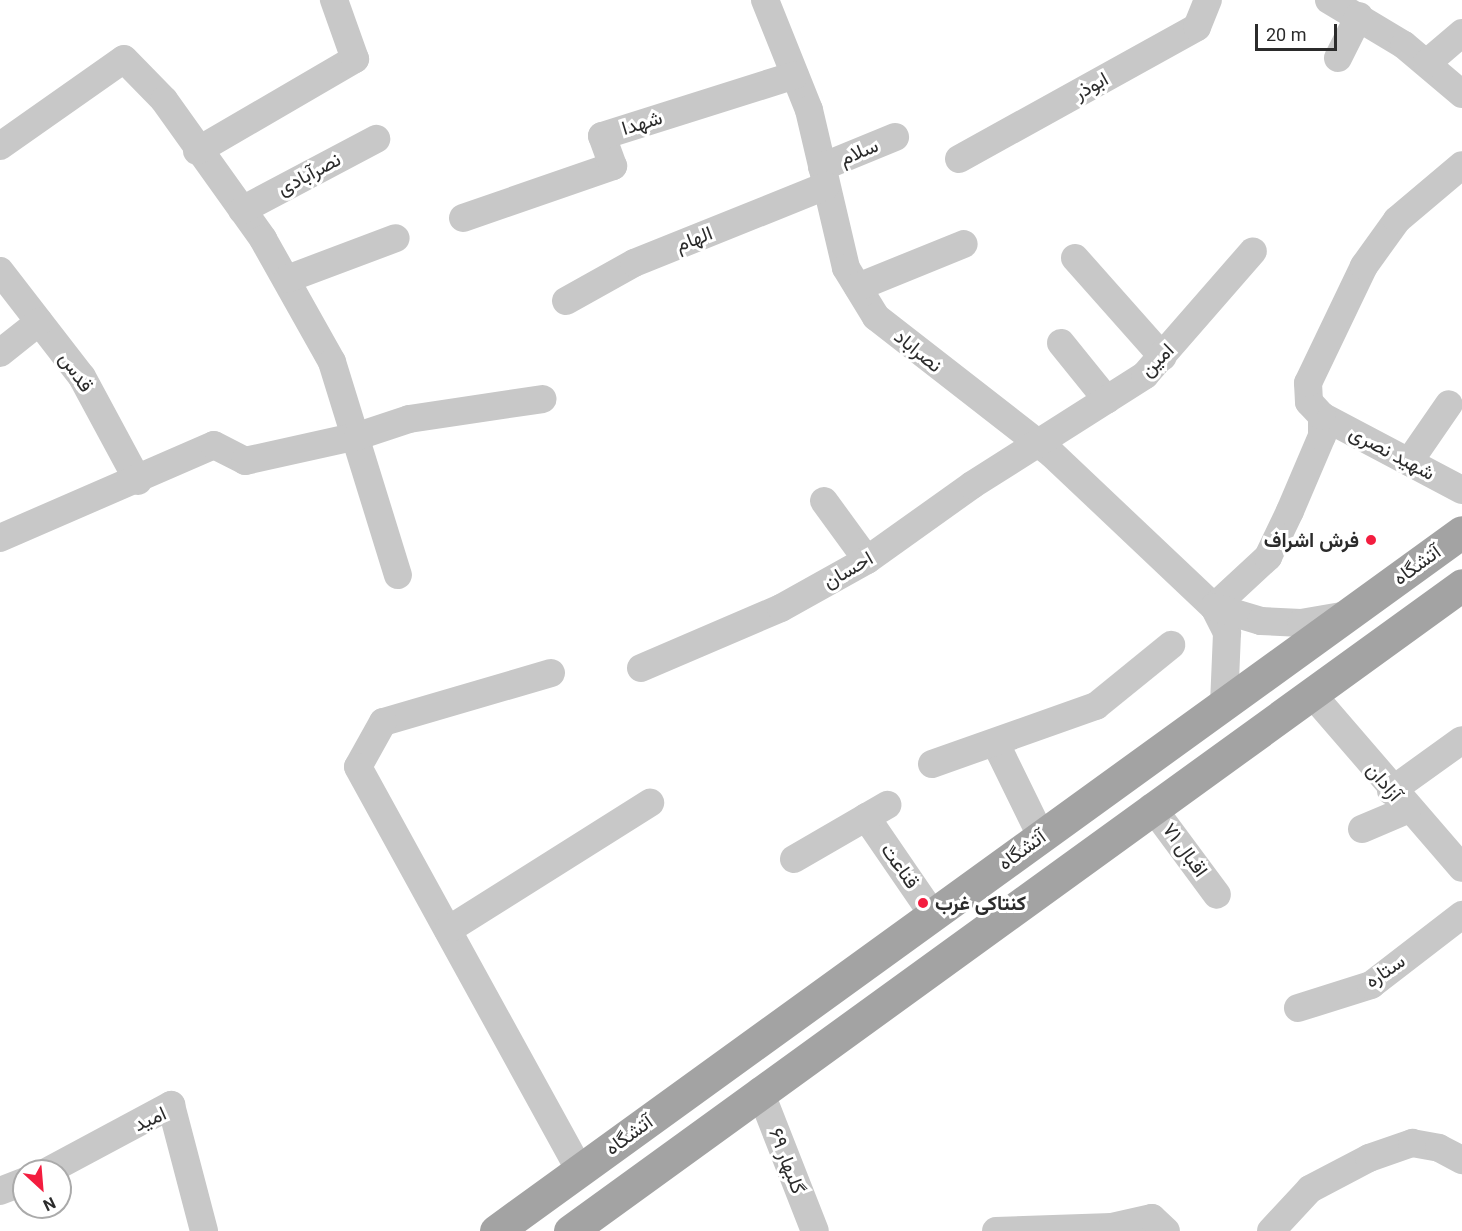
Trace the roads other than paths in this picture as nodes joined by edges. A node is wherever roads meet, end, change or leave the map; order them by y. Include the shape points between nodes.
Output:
1 (334, 0) edge
2 (765, 0) edge
3 (1208, 0) edge
4 (1329, 0) edge
5 (1359, 16) junction
6 (1462, 33) edge
7 (1338, 58) dead end
8 (1427, 63) junction
9 (795, 75) junction
10 (1462, 94) edge
11 (895, 137) dead end
12 (376, 139) dead end
13 (0, 146) edge
14 (197, 151) junction
15 (959, 159) dead end
16 (1462, 165) edge
17 (824, 176) junction
18 (242, 210) junction
19 (464, 218) dead end
20 (396, 238) dead end
21 (964, 244) dead end
22 (1253, 251) dead end
23 (1075, 258) dead end
24 (0, 271) edge
25 (287, 279) junction
26 (858, 287) junction
27 (566, 301) dead end
28 (39, 322) junction
29 (1061, 343) dead end
30 (0, 353) edge
31 (1163, 357) junction
32 (543, 399) dead end
33 (1107, 400) junction
34 (1449, 404) dead end
35 (1322, 416) junction
36 (358, 436) junction
37 (1038, 443) junction
38 (1409, 462) junction
39 (138, 481) junction
40 (1462, 490) edge
41 (824, 501) dead end
42 (1462, 532) edge
43 (0, 538) edge
44 (867, 560) junction
45 (398, 575) dead end
46 (1462, 585) edge
47 (1214, 607) junction
48 (1349, 614) junction
49 (1171, 645) dead end
50 (641, 668) dead end
51 (551, 673) dead end
52 (1311, 693) junction
53 (1224, 705) junction
54 (1462, 740) edge
55 (996, 744) junction
56 (932, 764) dead end
57 (1399, 800) junction
58 (650, 803) dead end
59 (1152, 807) junction
60 (1362, 829) dead end
61 (1041, 836) junction
62 (794, 860) dead end
63 (1462, 868) edge
64 (1217, 895) dead end
65 (933, 915) junction
66 (1462, 915) edge
67 (448, 930) junction
68 (1298, 1008) dead end
69 (760, 1091) junction
70 (620, 1141) junction
71 (70, 1159) edge
72 (1462, 1160) edge
73 (580, 1170) junction
74 (646, 1175) junction
75 (202, 1230) edge
76 (496, 1231) edge
77 (570, 1231) edge
78 (814, 1231) edge
79 (996, 1231) edge
80 (1166, 1231) edge
81 (1271, 1231) edge

1 - 14 street via 356,59
2 - 9 street, نصراباد
3 - 15 street, ابوذر via 1197,27
4 - 5 street
5 - 7 street
5 - 8 street
6 - 8 street
8 - 10 street
9 - 17 street, نصراباد
9 - 19 street, شهدا via 602,136 613,166
11 - 17 street, سلام
12 - 18 street, نصرآبادی
13 - 14 street via 124,59 164,100
14 - 18 street
16 - 35 street via 1397,220 1364,266 1308,383 1309,402
17 - 26 street, نصراباد via 846,268
17 - 27 street, الهام via 634,263
18 - 25 street
20 - 25 street
21 - 26 street
22 - 31 street, امین
23 - 31 street
24 - 28 street, قدس
25 - 36 street via 332,362
26 - 37 street, نصراباد via 876,317
28 - 30 street
28 - 39 street, قدس via 82,376
29 - 33 street
31 - 33 street, امین
32 - 36 street via 409,419
33 - 37 street, امین
34 - 38 street
35 - 38 street, شهید نصری
35 - 47 street via 1323,436 1268,557
36 - 39 street via 245,460 214,445
36 - 45 street
37 - 44 street, احسان
37 - 47 street, نصراباد
38 - 40 street, شهید نصری
39 - 43 street
41 - 44 street
42 - 48 main road, آتشگاه
44 - 50 street, احسان via 781,608
46 - 52 main road, آتشگاه
47 - 48 street via 1262,621 1291,622
47 - 53 street via 1227,633
48 - 53 main road, آتشگاه
49 - 55 street via 1096,706
51 - 67 street via 382,722 358,766
52 - 57 street, آزادان
52 - 59 main road, آتشگاه
53 - 61 main road, آتشگاه
54 - 57 street
55 - 56 street
55 - 61 street
57 - 60 street
57 - 63 street, آزادان
58 - 67 street
59 - 64 street, ۷۱ اقبال
59 - 69 main road, آتشگاه
61 - 65 main road, آتشگاه
62 - 65 street, قناعت via 876,811
65 - 70 main road, آتشگاه
66 - 68 street, ستاره via 1371,985
67 - 73 street
69 - 74 main road, آتشگاه
69 - 78 street, ۶۹ گلبهار
70 - 73 main road, آتشگاه
70 - 74 main road
71 - 75 street, امید via 171,1105
72 - 81 street via 1439,1148 1412,1143 1369,1158 1310,1189
73 - 76 main road, آتشگاه
74 - 77 main road, آتشگاه
79 - 80 street via 1112,1227 1152,1218

